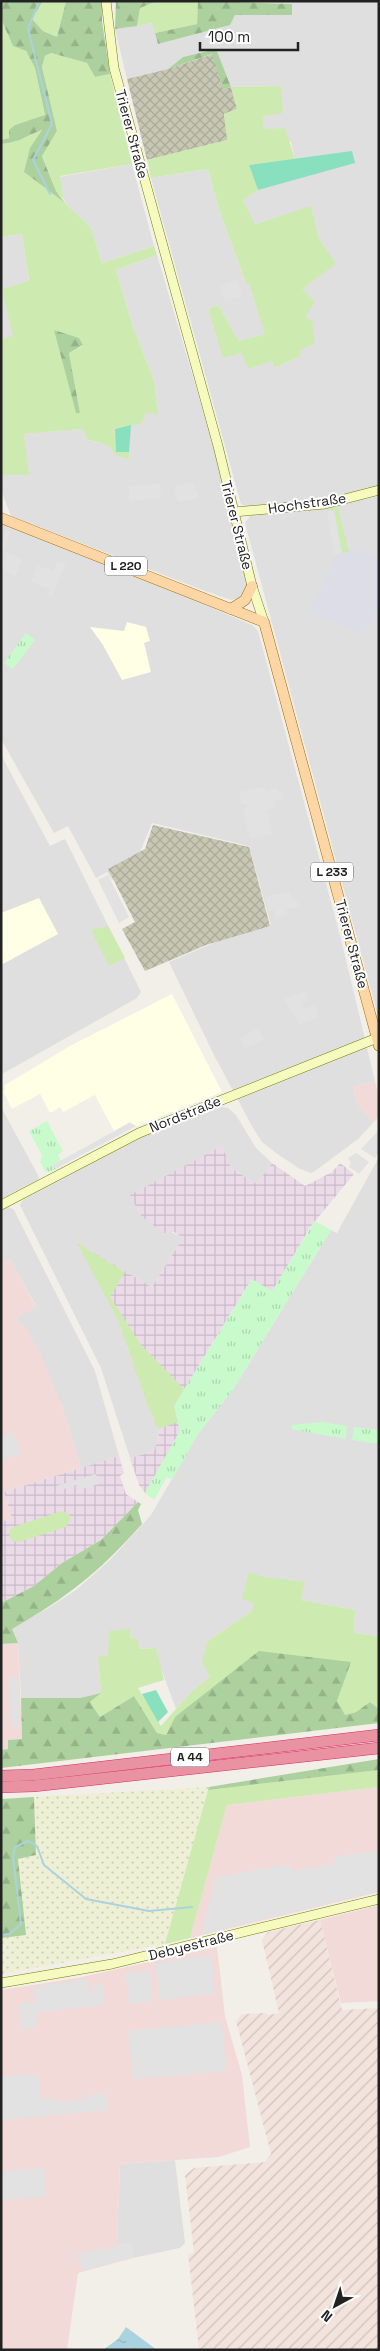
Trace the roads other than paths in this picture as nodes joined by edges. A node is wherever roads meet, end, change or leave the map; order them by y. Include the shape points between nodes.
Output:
1 (106, 1) edge
2 (379, 490) edge
3 (234, 512) junction
4 (1, 518) edge
5 (252, 586) junction
6 (231, 609) junction
7 (264, 622) junction
8 (378, 1042) edge
9 (1, 1206) edge
10 (379, 1735) edge
11 (379, 1748) edge
12 (1, 1776) edge
13 (1, 1788) edge
14 (379, 1899) edge
15 (1, 1983) edge

1 - 3 main road, Trierer Straße / L 233 via 114,68
2 - 3 main road, Hochstraße via 325,504
3 - 5 main road, Trierer Straße / L 233
4 - 6 main road, L 220
5 - 6 main road via 245,600
5 - 7 main road, Trierer Straße / L 233
6 - 7 main road, L 220
7 - 8 main road, Trierer Straße / L 233
8 - 9 main road, Nordstraße via 139,1133
10 - 12 highway, A 44 via 43,1774
11 - 13 highway, A 44
14 - 15 main road, Debyestraße via 90,1969

